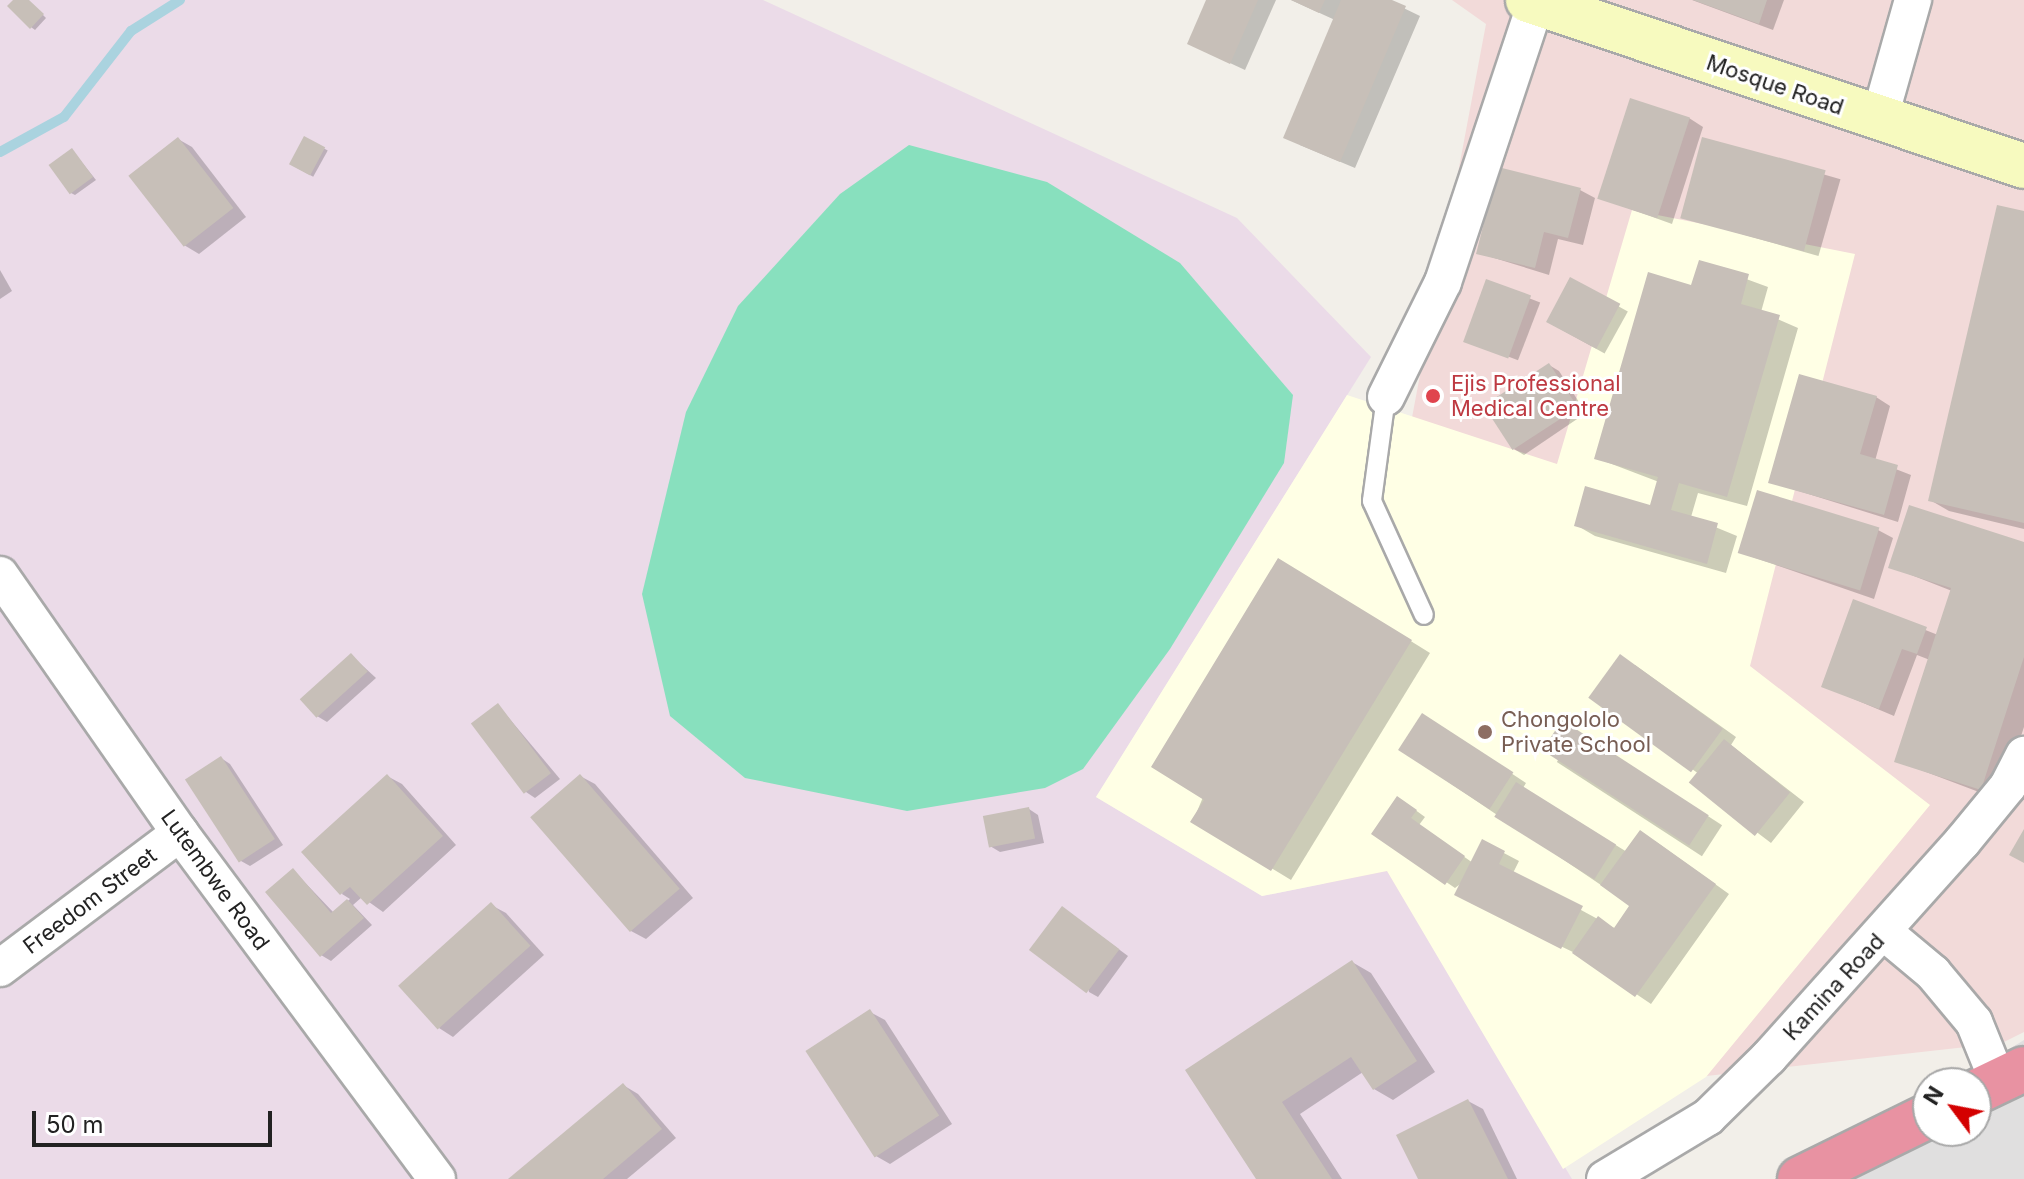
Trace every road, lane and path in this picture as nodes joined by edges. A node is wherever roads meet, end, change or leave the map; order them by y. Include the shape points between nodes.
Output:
1 (1913, 0) edge
2 (1534, 1) edge
3 (1879, 120) junction
4 (2024, 166) edge
5 (1386, 397) joint
6 (0, 575) edge
7 (1424, 615) dead end
8 (2024, 755) edge
9 (180, 833) junction
10 (1884, 932) junction
11 (0, 968) edge
12 (1999, 1080) edge
13 (1912, 1124) edge
14 (437, 1179) edge
15 (1605, 1179) edge
16 (1800, 1179) edge

1 - 3 street
2 - 3 street, Mosque Road
2 - 5 street via 1443,282
3 - 4 street, Mosque Road
5 - 7 lane via 1372,501
6 - 9 street, Lutembwe Road
8 - 10 street, Kamina Road via 2008,786
9 - 11 street, Freedom Street
9 - 14 street, Lutembwe Road
10 - 12 street via 1933,973 1974,1022
10 - 15 street, Kamina Road via 1708,1117
13 - 16 highway

